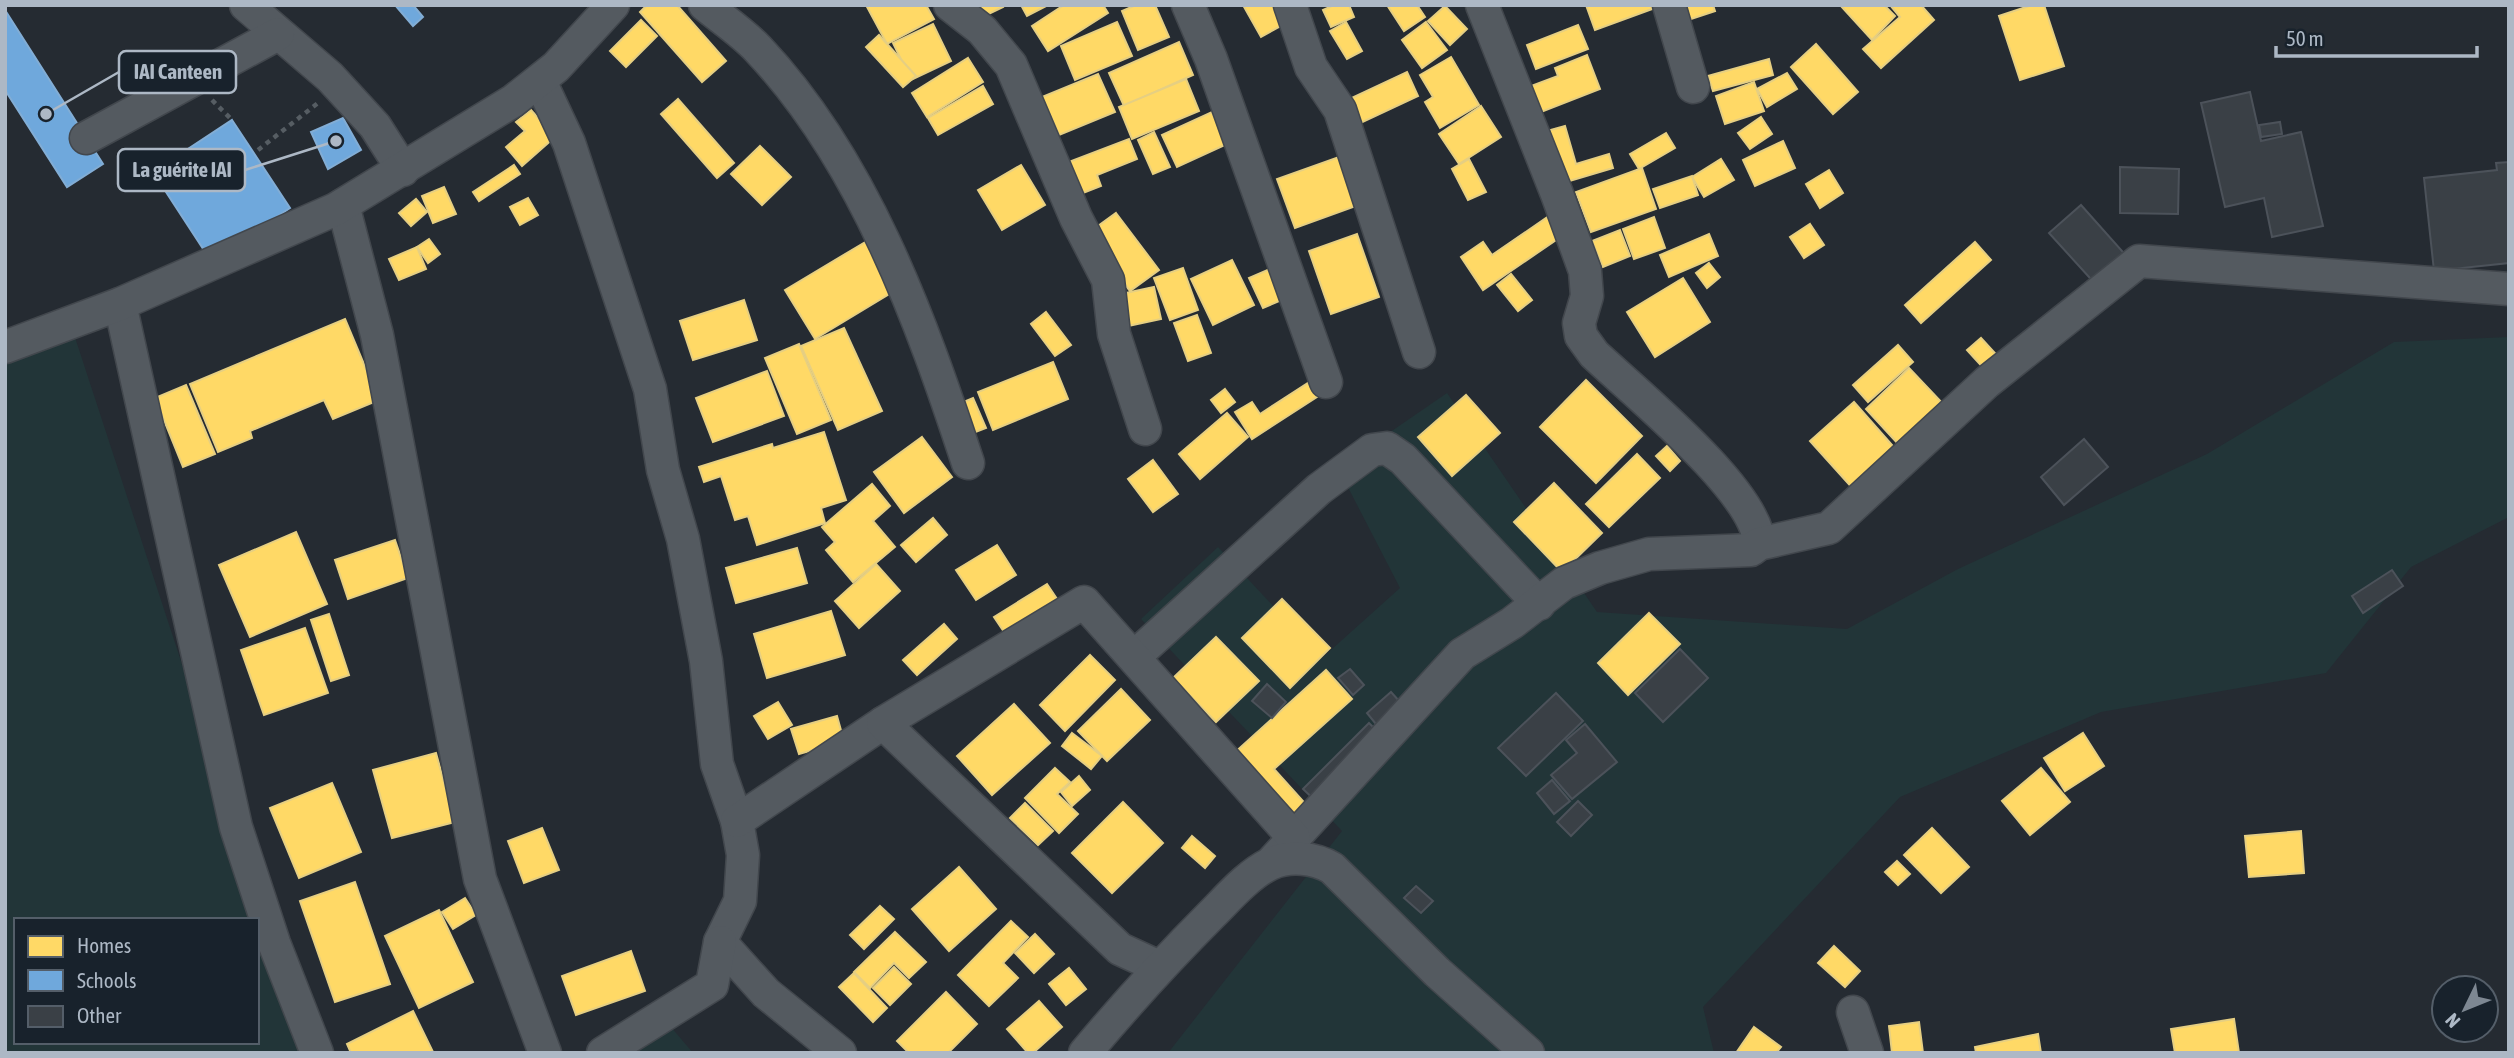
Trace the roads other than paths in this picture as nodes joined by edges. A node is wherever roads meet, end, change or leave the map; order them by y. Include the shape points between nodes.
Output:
1 (246, 5) edge
2 (613, 5) edge
3 (705, 5) edge
4 (950, 5) edge
5 (1188, 5) edge
6 (1290, 5) edge
7 (1482, 5) edge
8 (1669, 5) edge
9 (278, 34) junction
10 (540, 81) junction
11 (1693, 87) dead end
12 (86, 138) dead end
13 (404, 170) junction
14 (343, 205) junction
15 (2509, 289) edge
16 (120, 304) junction
17 (5, 347) edge
18 (1419, 352) dead end
19 (1326, 382) dead end
20 (1145, 429) dead end
21 (968, 463) dead end
22 (1759, 544) junction
23 (1539, 604) junction
24 (1135, 657) junction
25 (883, 723) junction
26 (737, 821) junction
27 (1294, 838) junction
28 (1271, 863) junction
29 (720, 942) junction
30 (1159, 967) junction
31 (1853, 1012) dead end
32 (317, 1053) edge
33 (545, 1053) edge
34 (603, 1053) edge
35 (840, 1053) edge
36 (1086, 1053) edge
37 (1528, 1053) edge
38 (1867, 1053) edge

1 - 9 street
2 - 10 street via 592,32
3 - 21 street via 756,46 818,123 894,263 931,350
4 - 20 street via 999,46 1021,87 1076,218 1108,280 1114,334
5 - 19 street
6 - 18 street via 1311,67 1340,110
7 - 22 street via 1585,271 1587,296 1581,335 1594,354 1737,494 1759,534
8 - 11 street
9 - 12 street
9 - 13 street via 339,86 375,126
10 - 13 street
10 - 26 street via 569,143 650,389 663,470 683,539 706,661 717,764
13 - 14 street
14 - 16 street
14 - 33 street via 377,335 480,879
15 - 22 street via 2138,261 1987,382 1829,528
16 - 17 street
16 - 32 street via 236,827
22 - 23 street via 1751,550 1649,554 1564,583
23 - 24 street via 1403,458 1387,449 1372,450 1319,489
23 - 27 street via 1462,654
24 - 25 street via 1084,602
24 - 27 street
25 - 26 street
25 - 30 street via 1121,949
26 - 29 street via 743,855 740,901
27 - 28 street
28 - 30 street via 1228,898
28 - 37 street via 1318,860 1332,868 1437,972
29 - 34 street via 712,985
29 - 35 street via 766,993
30 - 36 street
31 - 38 street

